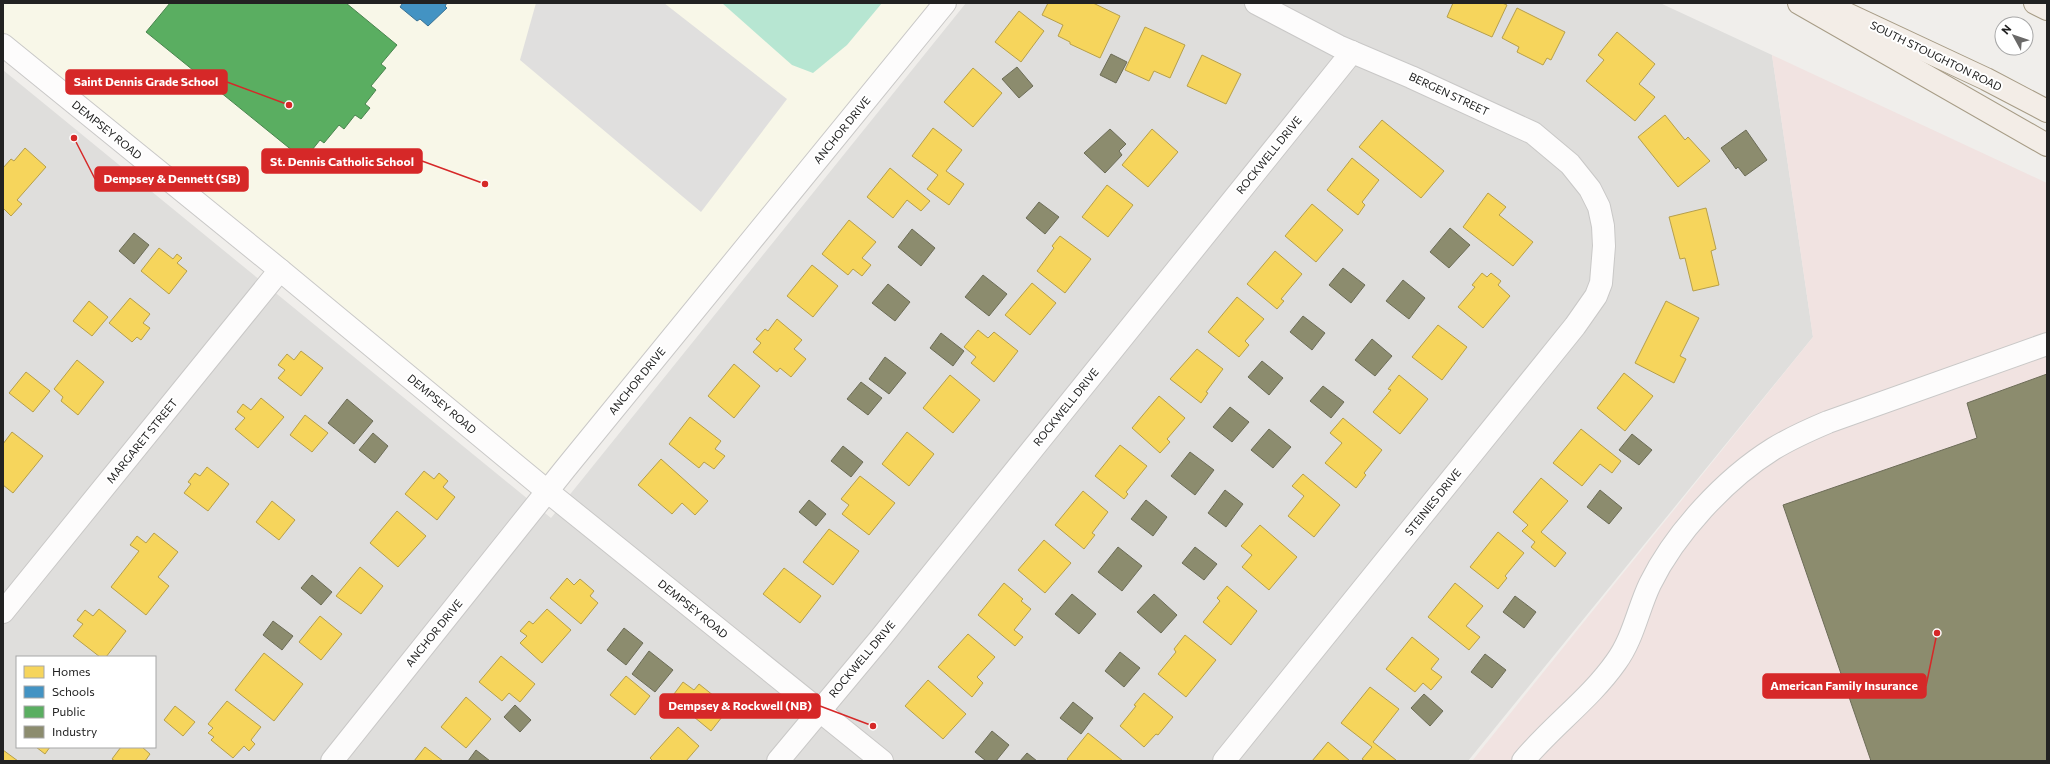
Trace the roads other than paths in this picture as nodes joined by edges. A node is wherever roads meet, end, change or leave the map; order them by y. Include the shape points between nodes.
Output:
1 (945, 3) edge
2 (1256, 3) edge
3 (1799, 3) edge
4 (1824, 3) edge
5 (2035, 3) edge
6 (2047, 8) edge
7 (1352, 52) junction
8 (6, 53) edge
9 (2047, 111) edge
10 (2047, 146) edge
11 (1603, 226) joint
12 (280, 270) junction
13 (2047, 344) edge
14 (547, 492) junction
15 (3, 612) edge
16 (819, 710) junction
17 (332, 761) edge
18 (778, 761) edge
19 (882, 761) edge
20 (1224, 761) edge
21 (1522, 761) edge

1 - 14 street, ANCHOR DRIVE
2 - 7 street, BERGEN STREET
3 - 10 main road
4 - 9 main road, SOUTH STOUGHTON ROAD via 1986,79
5 - 6 main road
7 - 11 street, BERGEN STREET via 1533,133 1570,164 1590,189 1599,207
7 - 16 street, ROCKWELL DRIVE
8 - 12 street, DEMPSEY ROAD
11 - 20 street, STEINIES DRIVE via 1601,283 1596,296 1580,320
12 - 14 street, DEMPSEY ROAD
12 - 15 street, MARGARET STREET
13 - 21 street via 1828,422 1797,435 1751,465 1709,504 1667,555 1649,586 1617,661
14 - 16 street, DEMPSEY ROAD
14 - 17 street, ANCHOR DRIVE
16 - 18 street, ROCKWELL DRIVE
16 - 19 street, DEMPSEY ROAD

